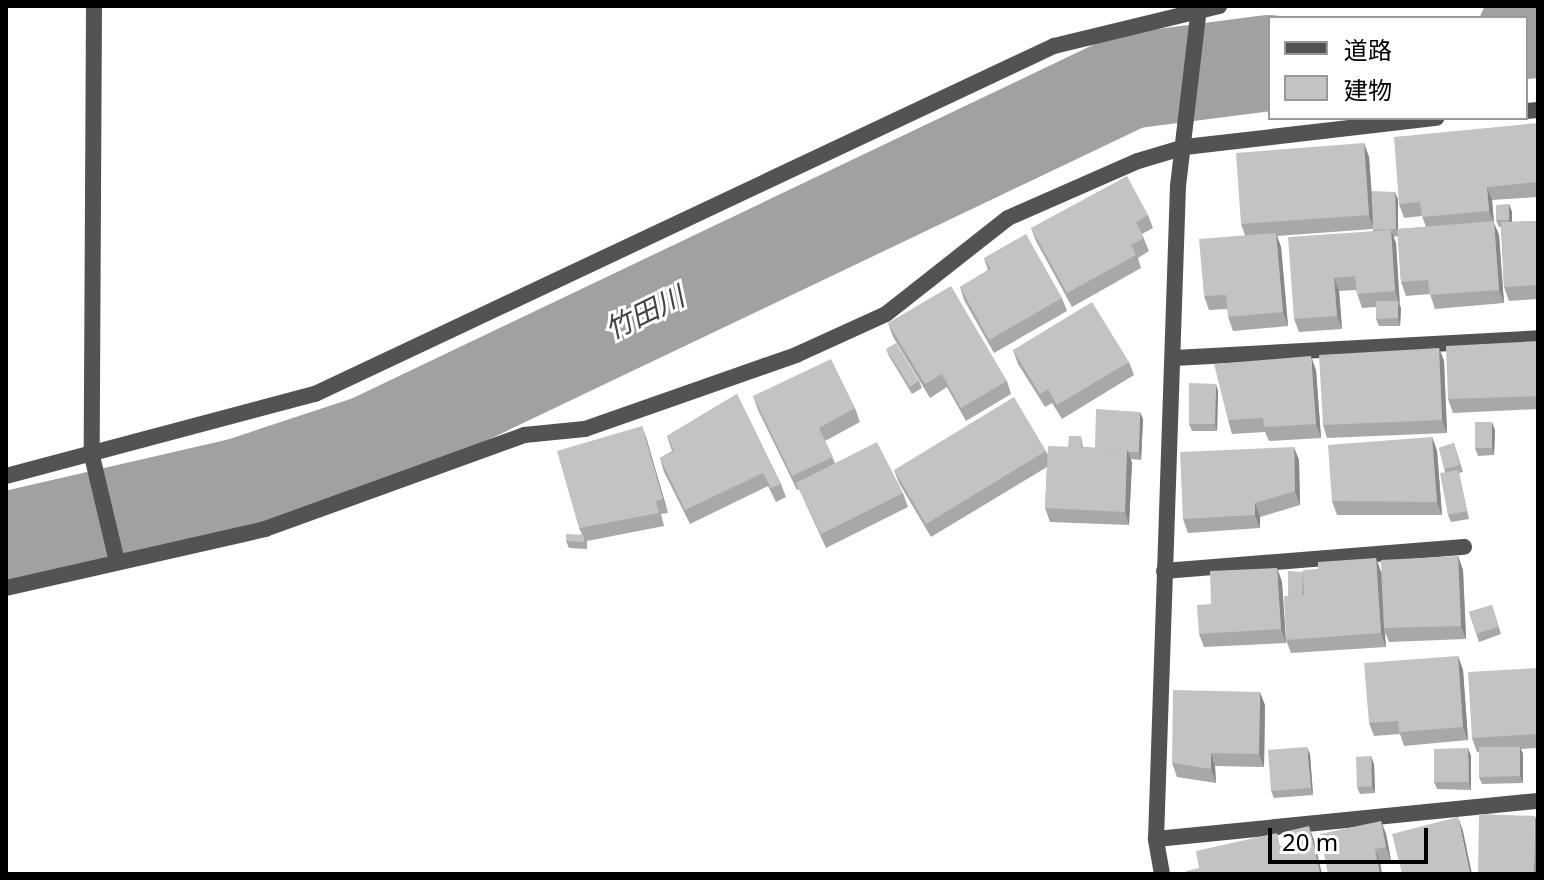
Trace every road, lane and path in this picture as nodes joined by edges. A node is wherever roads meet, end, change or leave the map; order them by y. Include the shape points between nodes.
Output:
1 (94, 6) edge
2 (1219, 6) edge
3 (1199, 7) edge
4 (1419, 120) edge
5 (1185, 147) junction
6 (1538, 338) edge
7 (1174, 358) junction
8 (93, 462) junction
9 (6, 476) edge
10 (1464, 547) dead end
11 (116, 556) junction
12 (1164, 571) junction
13 (6, 588) edge
14 (1538, 801) edge
15 (1156, 839) junction
16 (1162, 874) edge

1 - 8 street
2 - 3 street
3 - 5 street
3 - 8 street via 1054,46 315,394
4 - 5 street
5 - 7 street
5 - 11 street via 1078,183 1008,218 886,314 796,355 585,429 524,435 265,529
6 - 7 street
7 - 12 street
8 - 9 street
8 - 11 street
10 - 12 street
11 - 13 street
12 - 15 street
14 - 15 street
15 - 16 street

